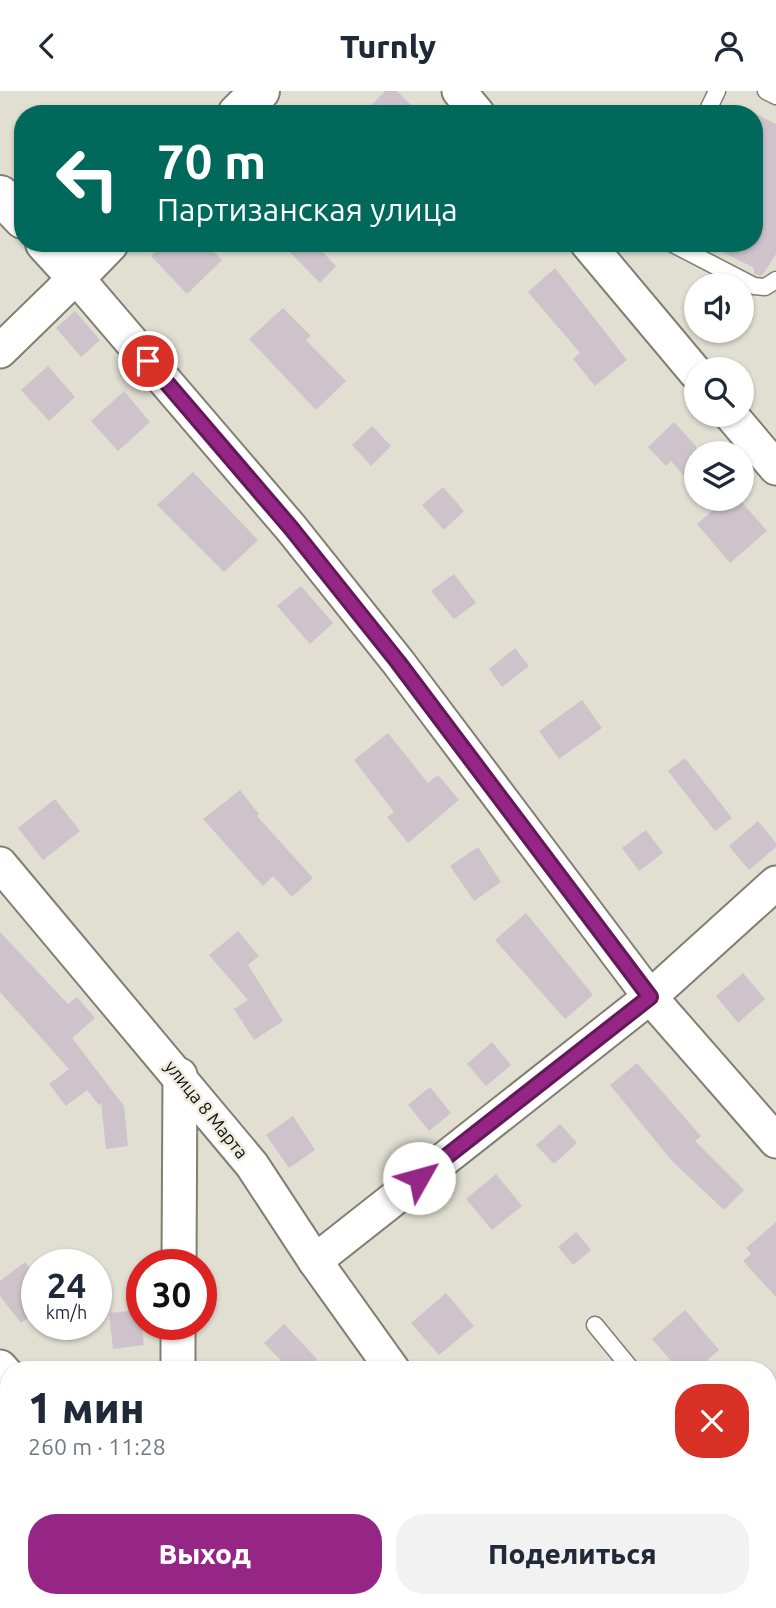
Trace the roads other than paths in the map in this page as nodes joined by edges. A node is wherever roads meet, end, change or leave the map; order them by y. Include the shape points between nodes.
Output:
1 (260, 91) edge
2 (459, 91) edge
3 (766, 91) edge
4 (776, 96) edge
5 (246, 105) edge
6 (471, 105) edge
7 (0, 195) edge
8 (14, 210) edge
9 (53, 252) edge
10 (100, 252) edge
11 (595, 252) edge
12 (688, 252) edge
13 (76, 277) junction
14 (776, 280) edge
15 (0, 351) edge
16 (684, 359) edge
17 (741, 427) edge
18 (776, 468) edge
19 (0, 864) edge
20 (776, 883) edge
21 (650, 997) junction
22 (180, 1075) junction
23 (776, 1141) edge
24 (179, 1249) edge
25 (315, 1261) junction
26 (595, 1325) dead end
27 (178, 1340) edge
28 (178, 1361) edge
29 (387, 1361) edge
30 (625, 1361) edge

1 - 5 street
2 - 6 street
3 - 4 lane
7 - 8 street
9 - 13 street
10 - 13 street
11 - 16 street
12 - 14 lane via 754,286 765,287
13 - 15 street
13 - 21 street via 382,641
17 - 18 street
19 - 22 street, улица 8 Марта
20 - 21 street
21 - 23 street
21 - 25 street
22 - 24 street
22 - 25 street, улица 8 Марта via 252,1165
25 - 29 street, улица 8 Марта
26 - 30 lane
27 - 28 street

